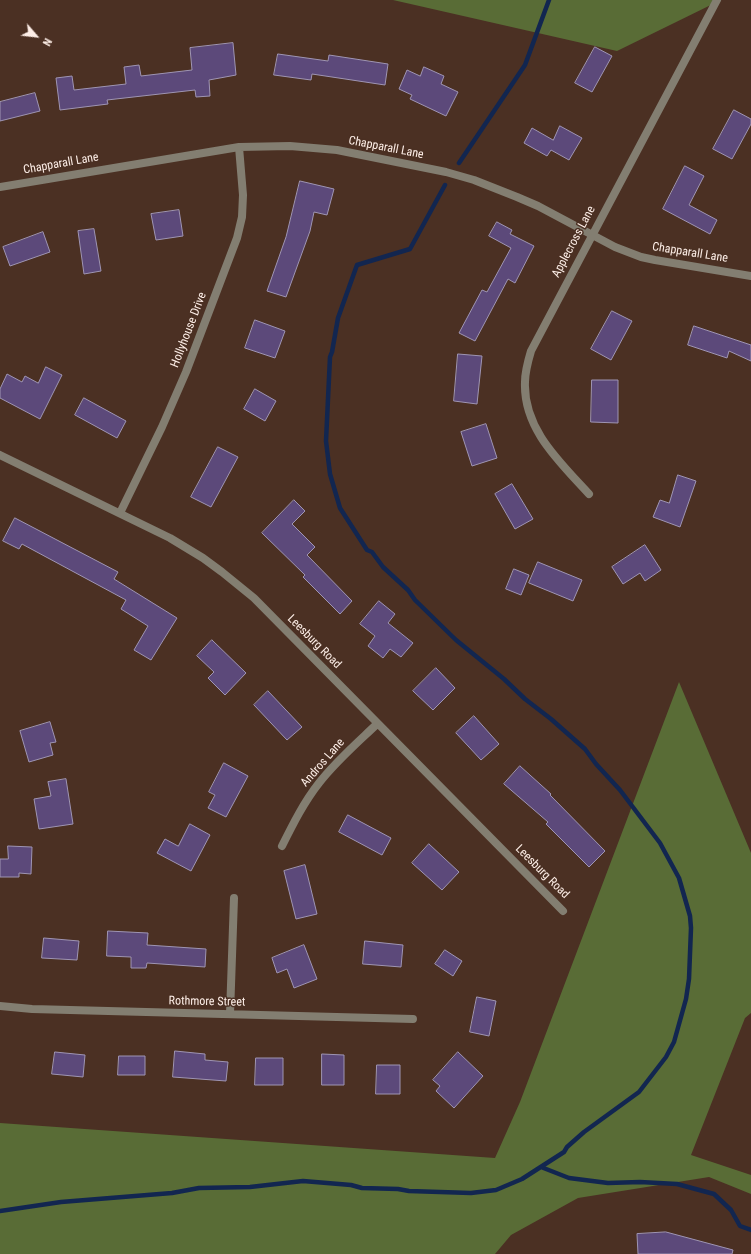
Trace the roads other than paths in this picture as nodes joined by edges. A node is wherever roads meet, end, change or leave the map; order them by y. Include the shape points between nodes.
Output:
1 (718, 0) edge
2 (239, 147) junction
3 (0, 187) edge
4 (592, 235) junction
5 (751, 276) edge
6 (0, 455) edge
7 (589, 494) dead end
8 (120, 513) junction
9 (377, 724) junction
10 (282, 846) dead end
11 (234, 898) dead end
12 (563, 911) dead end
13 (0, 1006) edge
14 (230, 1014) junction
15 (413, 1019) dead end

1 - 4 street, Applecross Lane
2 - 3 street, Chapparall Lane
2 - 4 street, Chapparall Lane via 290,146 337,150 446,172 517,197
2 - 8 street, Hollyhouse Drive via 243,195 242,217 237,238 186,372
4 - 5 street, Chapparall Lane via 641,257
4 - 7 street, Applecross Lane via 535,341 525,383 527,405 536,429 548,448
6 - 8 street, Leesburg Road
8 - 9 street, Leesburg Road via 203,558 254,598
9 - 10 street, Andros Lane via 319,783
9 - 12 street, Leesburg Road
11 - 14 street
13 - 14 street, Rothmore Street
14 - 15 street, Rothmore Street

